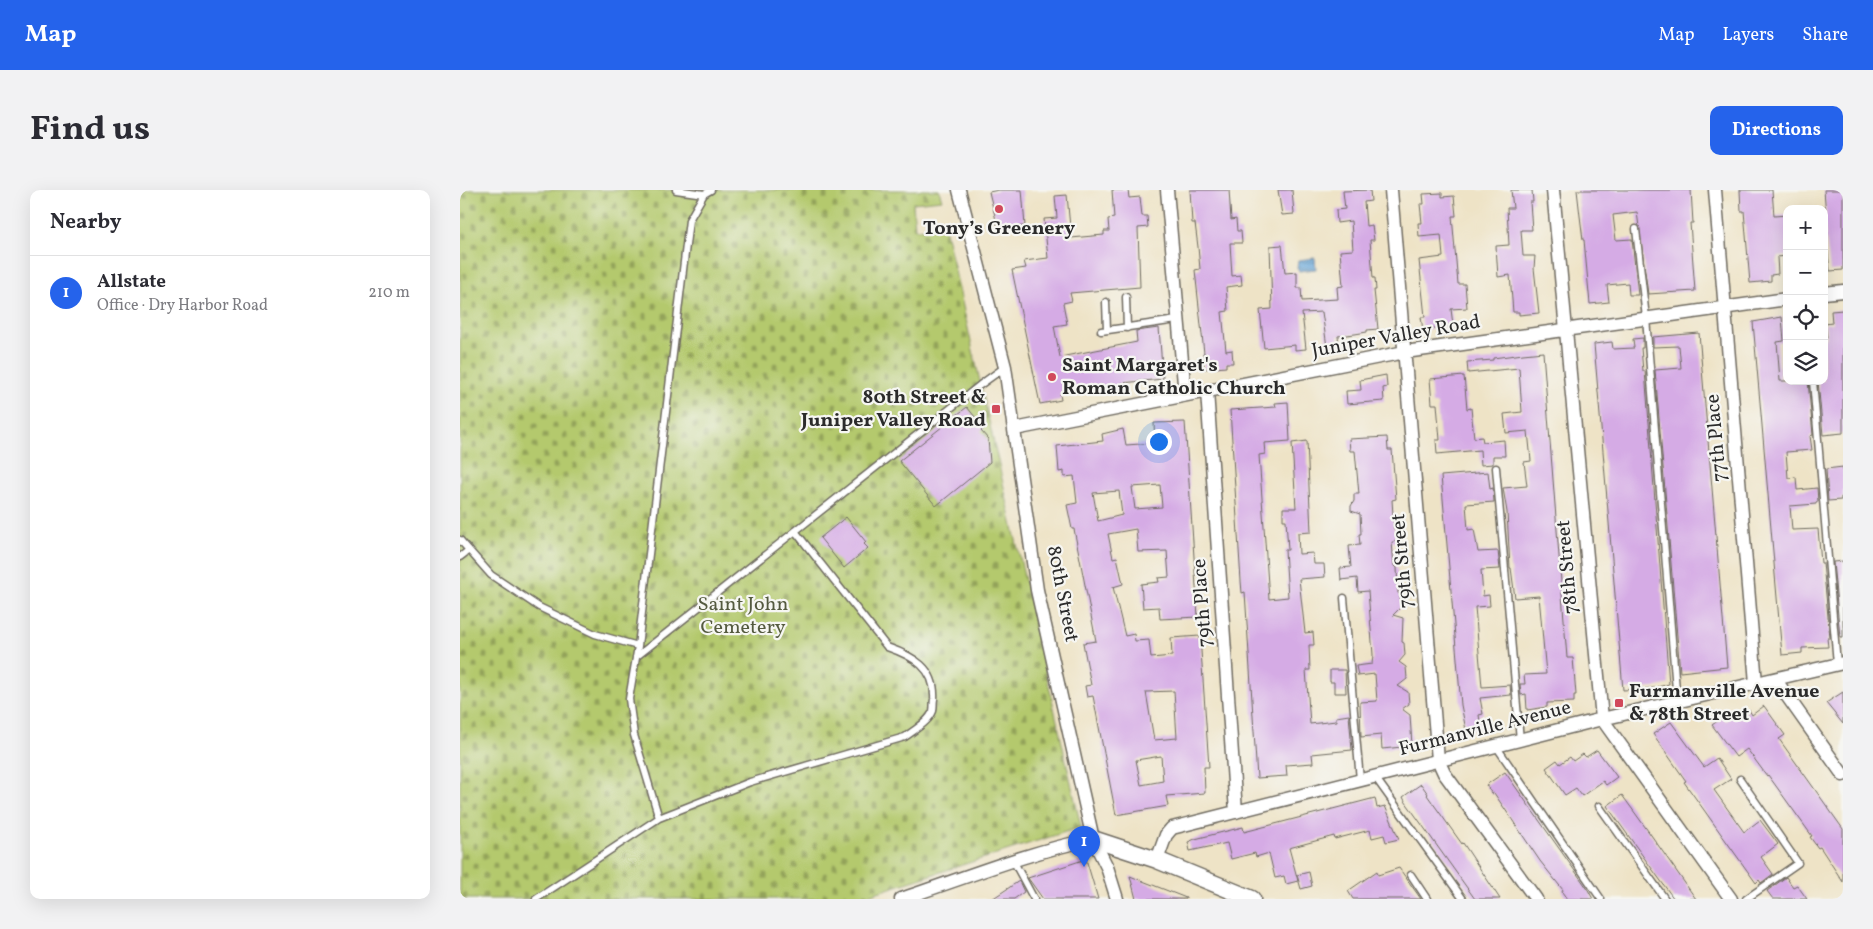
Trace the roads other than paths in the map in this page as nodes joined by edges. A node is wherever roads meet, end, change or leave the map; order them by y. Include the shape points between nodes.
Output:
1 (676, 190) edge
2 (711, 190) edge
3 (959, 190) edge
4 (1167, 190) edge
5 (1391, 190) edge
6 (1553, 190) edge
7 (1715, 190) edge
8 (704, 194) junction
9 (1636, 229) dead end
10 (1843, 290) edge
11 (1828, 292) edge
12 (1126, 297) dead end
13 (1783, 299) edge
14 (1106, 302) dead end
15 (1725, 307) junction
16 (1646, 318) junction
17 (1177, 320) junction
18 (1127, 328) junction
19 (1565, 330) junction
20 (1405, 352) junction
21 (1005, 367) junction
22 (1813, 385) edge
23 (1207, 391) junction
24 (1184, 396) junction
25 (1015, 429) junction
26 (1496, 468) dead end
27 (795, 532) junction
28 (460, 540) edge
29 (469, 550) junction
30 (460, 558) edge
31 (1344, 598) dead end
32 (638, 646) junction
33 (636, 657) junction
34 (1840, 664) edge
35 (1775, 679) junction
36 (1756, 683) junction
37 (1677, 702) junction
38 (1602, 719) junction
39 (1520, 740) junction
40 (1496, 746) junction
41 (1438, 760) junction
42 (1843, 776) edge
43 (1375, 777) junction
44 (1740, 779) dead end
45 (1360, 780) junction
46 (1599, 806) dead end
47 (1236, 812) junction
48 (659, 818) junction
49 (1093, 839) junction
50 (1157, 860) junction
51 (1014, 862) junction
52 (1410, 875) dead end
53 (938, 894) edge
54 (536, 899) edge
55 (901, 899) edge
56 (1034, 899) edge
57 (1117, 899) edge
58 (1252, 899) edge
59 (1427, 899) edge
60 (1463, 899) edge
61 (1536, 899) edge
62 (1602, 899) edge
63 (1665, 899) edge
64 (1732, 899) edge
65 (1746, 899) edge

1 - 8 lane
2 - 8 lane
3 - 21 street, 80th Street
4 - 17 street
5 - 20 street, 79th Street
6 - 19 street, 78th Street
7 - 15 street, 77th Place
8 - 32 lane via 690,220
9 - 16 lane
10 - 11 street
12 - 18 lane
13 - 15 street, Juniper Valley Road
14 - 18 lane via 1104,330
15 - 16 street, Juniper Valley Road
15 - 36 street, 77th Place
16 - 19 street, Juniper Valley Road
16 - 37 lane
17 - 18 lane
17 - 24 street
19 - 20 street, Juniper Valley Road
19 - 38 street, 78th Street
20 - 23 street, Juniper Valley Road
20 - 41 street, 79th Street
21 - 25 street, 80th Street
21 - 27 lane
22 - 34 lane
23 - 24 street, Juniper Valley Road
23 - 47 street, 79th Place
24 - 25 street, Juniper Valley Road
25 - 49 street, 80th Street via 1037,590
26 - 39 lane
27 - 33 lane
27 - 48 lane via 887,647 907,654 926,668 934,690 933,711 923,724 905,737 750,782
28 - 29 lane
29 - 30 lane
29 - 32 lane via 491,575 539,607 596,634
31 - 45 lane
32 - 33 lane
33 - 48 lane via 630,708 634,735
34 - 35 street, Furmanville Avenue
35 - 36 street, Furmanville Avenue
35 - 42 street
36 - 37 street, Furmanville Avenue
37 - 38 street, Furmanville Avenue
38 - 39 street, Furmanville Avenue
38 - 64 street
39 - 40 street, Furmanville Avenue
40 - 41 street, Furmanville Avenue
40 - 62 lane
41 - 43 street, Furmanville Avenue
41 - 61 street, 79th Street via 1444,773
43 - 45 street, Furmanville Avenue
43 - 60 lane
44 - 65 lane via 1798,863
45 - 47 street, Furmanville Avenue
46 - 63 lane
47 - 50 street, Furmanville Avenue via 1172,828
48 - 54 lane
49 - 50 street
49 - 51 street
49 - 57 street, 80th Street via 1107,866
50 - 58 street
51 - 53 street
51 - 56 lane
52 - 59 lane
53 - 55 street

